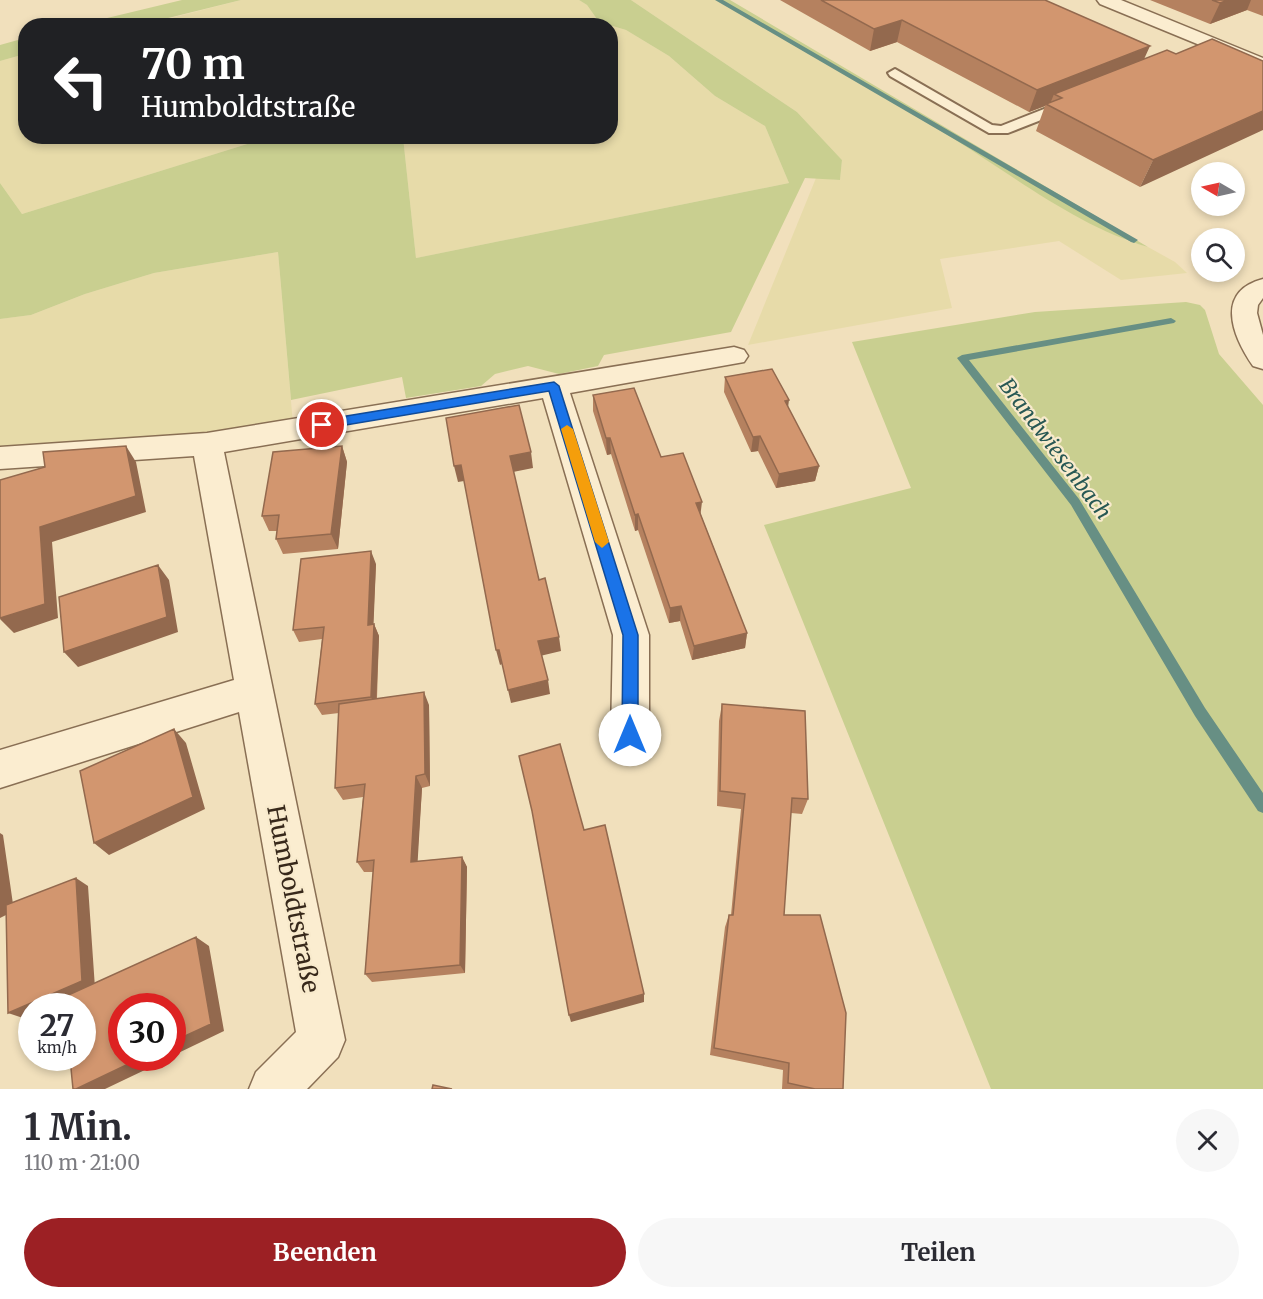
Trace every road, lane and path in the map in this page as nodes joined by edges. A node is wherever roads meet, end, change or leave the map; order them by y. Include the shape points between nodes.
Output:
1 (1106, 0) edge
2 (1215, 45) junction
3 (1194, 54) edge
4 (1263, 65) edge
5 (895, 73) dead end
6 (1088, 96) edge
7 (1263, 287) edge
8 (734, 356) dead end
9 (1263, 360) edge
10 (554, 386) junction
11 (207, 444) junction
12 (0, 458) edge
13 (253, 691) junction
14 (630, 735) dead end
15 (0, 769) edge
16 (273, 1089) edge

1 - 2 street
2 - 3 lane
2 - 4 street
5 - 6 lane via 989,129 1003,130
7 - 9 street via 1248,299 1244,310 1254,348
8 - 10 street
10 - 11 street
10 - 14 street via 631,635
11 - 12 street
11 - 13 street, Humboldtstraße
13 - 15 street
13 - 16 street, Humboldtstraße via 321,1040

